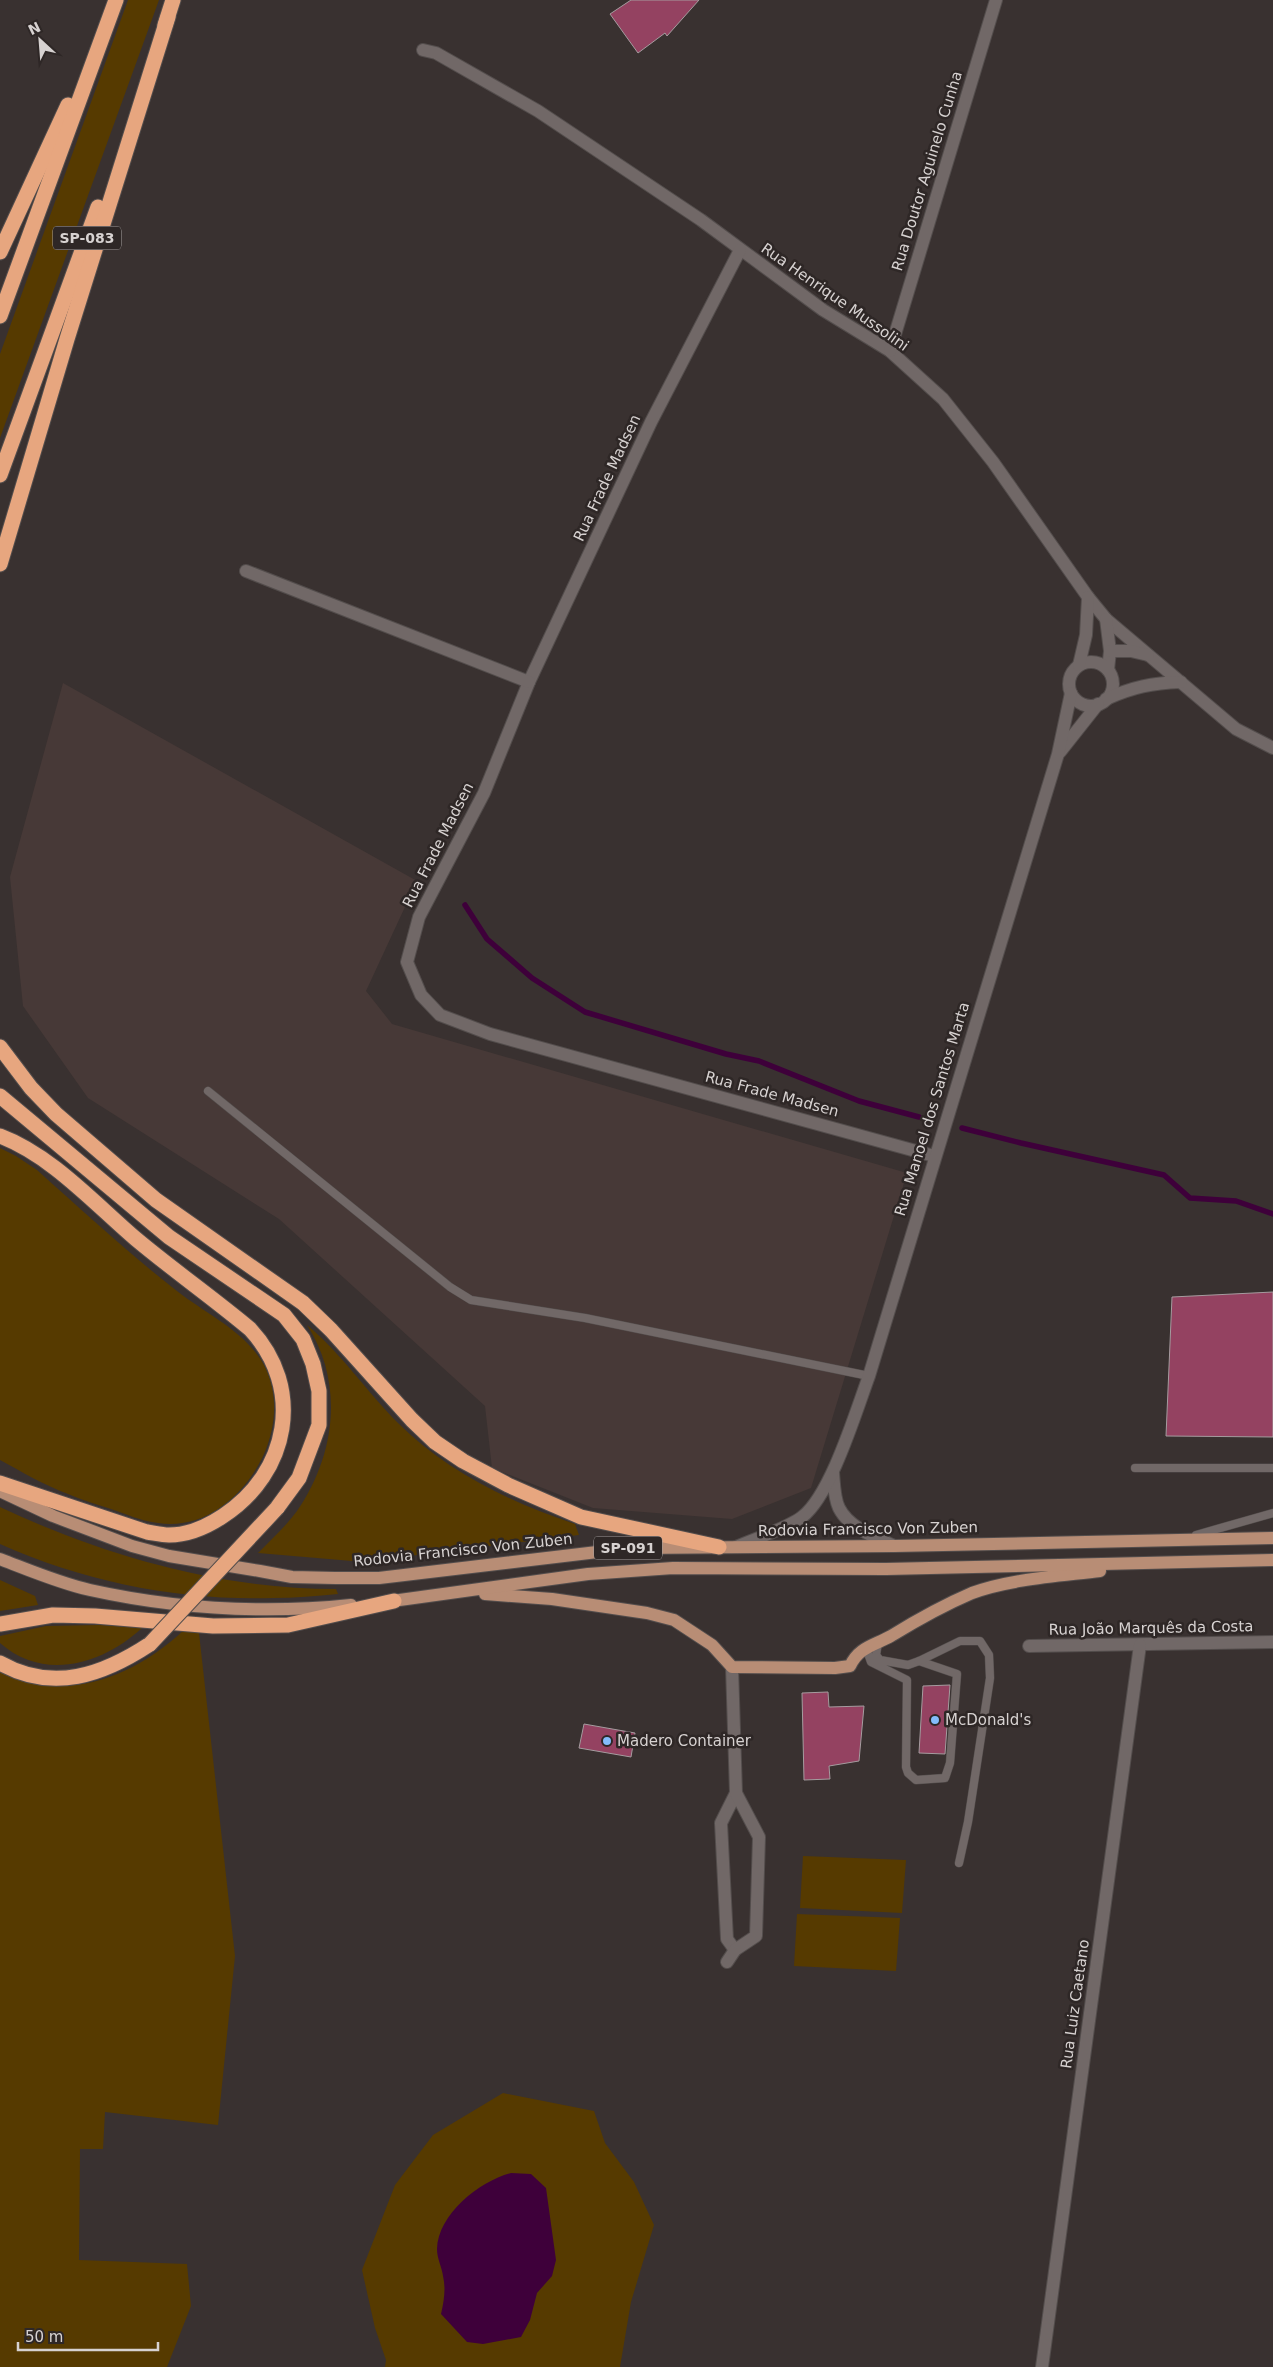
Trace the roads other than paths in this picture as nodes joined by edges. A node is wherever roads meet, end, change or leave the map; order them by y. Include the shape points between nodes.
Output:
1 (174, 0) edge
2 (996, 0) edge
3 (115, 3) edge
4 (168, 17) junction
5 (423, 50) dead end
6 (740, 250) junction
7 (0, 252) edge
8 (0, 316) edge
9 (890, 351) junction
10 (0, 475) edge
11 (0, 564) edge
12 (246, 570) dead end
13 (1088, 597) junction
14 (1106, 619) junction
15 (1110, 651) junction
16 (1153, 657) junction
17 (1080, 665) junction
18 (1108, 670) junction
19 (529, 682) junction
20 (1181, 682) junction
21 (1071, 693) junction
22 (1102, 702) junction
23 (1273, 748) edge
24 (1058, 754) junction
25 (0, 1047) edge
26 (208, 1091) dead end
27 (0, 1096) edge
28 (0, 1136) edge
29 (934, 1156) junction
30 (869, 1376) junction
31 (1136, 1468) dead end
32 (1273, 1468) edge
33 (833, 1472) junction
34 (0, 1483) edge
35 (0, 1490) edge
36 (1273, 1513) edge
37 (1273, 1538) edge
38 (1178, 1540) junction
39 (894, 1546) junction
40 (719, 1547) junction
41 (736, 1547) junction
42 (0, 1559) edge
43 (1273, 1560) edge
44 (1167, 1563) junction
45 (463, 1592) junction
46 (394, 1601) junction
47 (0, 1624) edge
48 (1273, 1642) edge
49 (878, 1643) junction
50 (1140, 1645) junction
51 (1029, 1646) dead end
52 (866, 1648) junction
53 (919, 1661) junction
54 (1, 1663) edge
55 (732, 1666) junction
56 (736, 1793) junction
57 (959, 1863) dead end
58 (735, 1950) junction
59 (727, 1962) dead end
60 (1042, 2367) edge

1 - 4 highway, SP-083
2 - 9 street, Rua Doutor Aguinelo Cunha
3 - 7 highway
3 - 8 highway, SP-083
4 - 10 highway, SP-083
4 - 11 highway
5 - 6 street, Rua Henrique Mussolini via 436,53 538,111 701,220
6 - 9 street, Rua Henrique Mussolini via 823,310
6 - 19 street, Rua Frade Madsen via 651,422
9 - 13 street, Rua Henrique Mussolini via 943,399 993,462
12 - 19 street
13 - 14 street, Rua Henrique Mussolini
13 - 17 street
14 - 15 street
14 - 16 street, Rua Henrique Mussolini
15 - 16 street, Rua Henrique Mussolini via 1131,651
15 - 18 street
16 - 20 street, Rua Henrique Mussolini
17 - 18 street via 1090,662
17 - 21 street via 1070,676
18 - 22 street via 1112,690
19 - 29 street, Rua Frade Madsen via 484,793 419,918 407,962 420,995 440,1015 490,1034
20 - 22 street via 1153,683 1127,690
20 - 23 street, Rua Henrique Mussolini via 1236,729
21 - 22 street via 1077,701 1087,705
21 - 24 street, Rua Manoel dos Santos Marta
22 - 24 street, Rua Manoel dos Santos Marta
24 - 29 street, Rua Manoel dos Santos Marta
25 - 40 highway via 31,1088 56,1114 156,1200 303,1303 435,1442 508,1485 581,1517
26 - 30 lane via 450,1287 471,1300 584,1318
27 - 54 highway, bridge via 169,1237 284,1315 303,1339 319,1391 319,1426 299,1478 277,1508 150,1644 116,1665 96,1673 75,1676 36,1677
28 - 34 highway via 44,1159 250,1330 262,1342 277,1371 284,1403 280,1443 252,1492 215,1522 193,1531 170,1535 147,1532
29 - 30 street, Rua Manoel dos Santos Marta
30 - 33 street, Rua Manoel dos Santos Marta
31 - 32 lane
33 - 39 street via 838,1507 847,1519
33 - 41 street, Rua Manoel dos Santos Marta via 802,1517
35 - 40 main road, Rodovia Francisco Von Zuben / SP-091 via 53,1516 132,1546 169,1556 292,1576 379,1578 631,1548
36 - 38 lane
37 - 38 main road, Rodovia Francisco Von Zuben / SP-091
38 - 39 main road, Rodovia Francisco Von Zuben / SP-091
39 - 41 main road, Rodovia Francisco Von Zuben / SP-091
40 - 41 main road, Rodovia Francisco Von Zuben / SP-091
42 - 46 main road, SP-091 via 88,1589 213,1609 302,1610
43 - 44 main road, SP-091
44 - 45 main road, SP-091 via 886,1569 673,1568 588,1574
44 - 49 main road via 1055,1577 974,1593 930,1613
45 - 46 main road, SP-091
45 - 55 main road via 552,1600 647,1613 674,1620 712,1645
46 - 47 highway via 279,1625 213,1626 53,1615
48 - 50 street, Rua João Marquês da Costa
49 - 52 main road
49 - 53 lane via 876,1655 880,1660 908,1664
50 - 51 street, Rua João Marquês da Costa
50 - 60 street, Rua Luiz Caetano
52 - 53 lane via 871,1662 907,1680 908,1773 916,1780 945,1778 950,1763 957,1674
52 - 55 main road via 856,1654 850,1666
53 - 57 lane via 960,1641 980,1641 989,1655 988,1694
55 - 56 street
56 - 58 street via 722,1823 727,1939
56 - 58 street via 759,1837 756,1936
58 - 59 street

